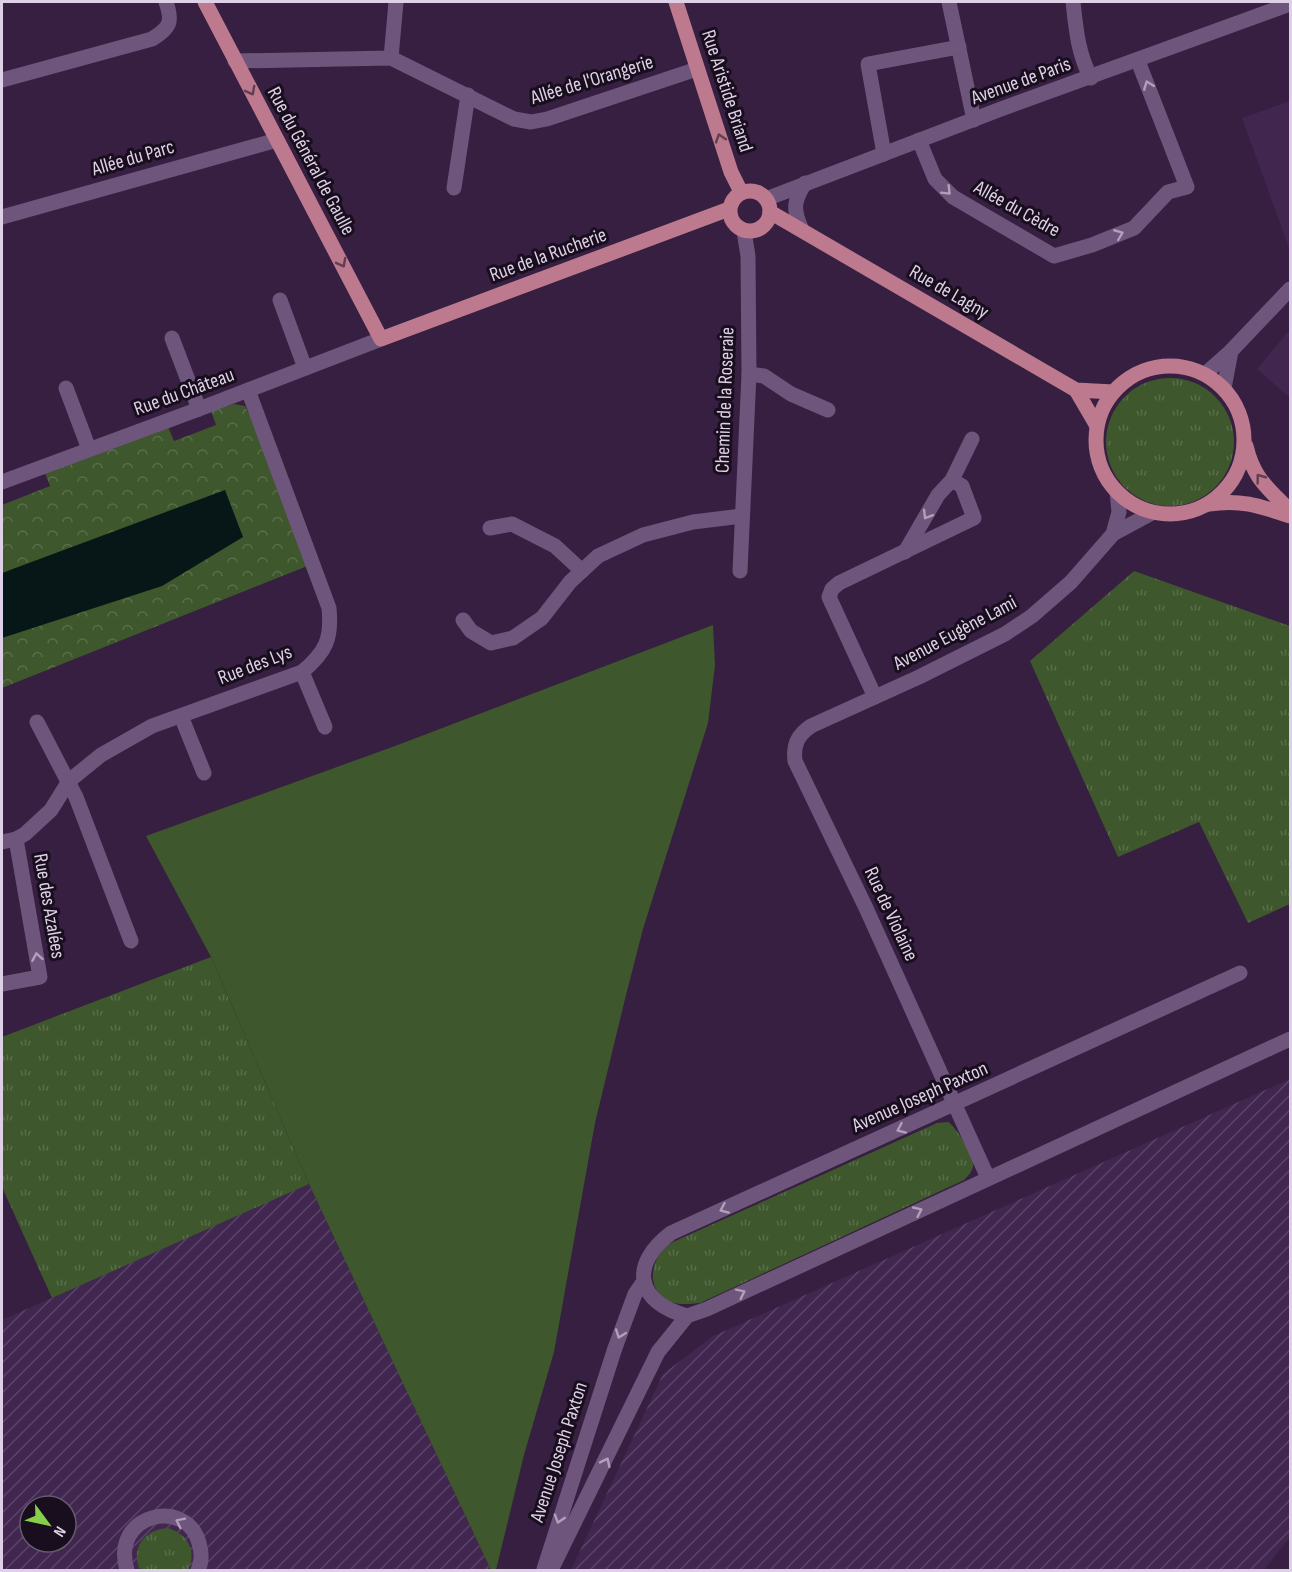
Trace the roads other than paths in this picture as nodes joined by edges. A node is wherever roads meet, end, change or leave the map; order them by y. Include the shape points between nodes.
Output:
1 (166, 2) edge
2 (205, 2) edge
3 (396, 2) edge
4 (676, 2) edge
5 (949, 2) edge
6 (1073, 2) edge
7 (1290, 4) edge
8 (959, 47) junction
9 (391, 58) junction
10 (235, 61) junction
11 (1138, 61) junction
12 (697, 69) junction
13 (1091, 78) junction
14 (2, 80) edge
15 (468, 95) junction
16 (974, 120) junction
17 (277, 140) junction
18 (919, 140) junction
19 (884, 154) junction
20 (805, 183) junction
21 (454, 188) dead end
22 (741, 192) junction
23 (768, 206) junction
24 (729, 209) junction
25 (2, 217) edge
26 (802, 230) junction
27 (744, 231) junction
28 (1290, 289) edge
29 (280, 300) dead end
30 (171, 338) dead end
31 (381, 339) junction
32 (1231, 351) junction
33 (305, 368) junction
34 (749, 374) junction
35 (1205, 374) junction
36 (66, 388) dead end
37 (1224, 388) junction
38 (248, 390) junction
39 (1076, 390) junction
40 (1113, 392) junction
41 (199, 409) junction
42 (828, 410) dead end
43 (1097, 426) junction
44 (1244, 438) junction
45 (972, 439) dead end
46 (90, 449) junction
47 (952, 480) junction
48 (2, 482) edge
49 (1117, 492) junction
50 (1209, 504) junction
51 (1290, 511) edge
52 (1152, 513) junction
53 (742, 516) junction
54 (1290, 516) edge
55 (490, 528) dead end
56 (1113, 534) junction
57 (904, 552) junction
58 (582, 571) junction
59 (740, 571) dead end
60 (463, 620) dead end
61 (302, 672) junction
62 (875, 698) junction
63 (181, 716) junction
64 (37, 722) dead end
65 (325, 727) dead end
66 (796, 741) joint
67 (204, 773) dead end
68 (69, 781) junction
69 (9, 841) edge
70 (131, 941) dead end
71 (1240, 973) dead end
72 (2, 984) edge
73 (1290, 1039) edge
74 (955, 1104) junction
75 (988, 1178) junction
76 (644, 1281) junction
77 (687, 1316) junction
78 (127, 1570) edge
79 (198, 1570) edge
80 (544, 1570) edge
81 (551, 1570) edge

1 - 14 street via 170,20 166,30 152,39
2 - 10 main road, Rue du Général de Gaulle
3 - 9 street
4 - 12 main road, Rue Aristide Briand
5 - 8 street
6 - 13 street via 1078,45
7 - 11 street, Avenue de Paris
8 - 16 street
8 - 19 street via 868,64
9 - 10 street, Allée de l'Orangerie
9 - 15 street, Allée de l'Orangerie
10 -> 17 main road, Rue du Général de Gaulle
11 - 13 street, Avenue de Paris
18 -> 11 street, Allée du Cèdre via 935,179 953,197 1054,256 1092,245 1134,228 1168,192 1188,187
12 - 15 street, Allée de l'Orangerie via 531,122 514,119
22 -> 12 main road, Rue Aristide Briand
13 - 16 street, Avenue de Paris
15 - 21 street
16 - 18 street, Avenue de Paris
17 - 25 street, Allée du Parc
17 -> 31 main road, Rue du Général de Gaulle
18 - 19 street, Avenue de Paris
19 - 20 street, Avenue de Paris
20 - 23 street, Avenue de Paris
20 - 26 street via 796,197 795,213
22 - 23 main road via 755,191
22 - 24 main road
23 - 26 main road, Rue de Lagny
23 - 27 main road via 768,219 759,229
24 - 27 main road via 733,223
24 - 31 main road, Rue de la Rucherie
26 - 39 main road, Rue de Lagny
27 - 34 street, Chemin de la Roseraie via 748,256
28 - 32 street
29 - 33 street
30 - 41 street
31 - 33 street, Rue du Château
32 - 35 street
32 - 37 street
33 - 38 street, Rue du Château
34 - 42 street via 764,376 791,394
34 - 53 street, Chemin de la Roseraie
35 - 37 main road
35 - 40 main road via 1181,366 1156,367 1132,376
36 - 46 street
37 - 44 main road via 1238,411
38 - 41 street, Rue du Château
38 - 61 street, Rue des Lys via 329,608 327,645
39 - 40 main road, Rue de Lagny
39 - 43 main road, Rue de Lagny
40 - 43 main road
41 - 46 street, Rue du Château
43 - 49 main road via 1099,462
44 - 50 main road via 1236,476
51 -> 44 main road via 1261,482 1251,465
45 - 47 street
46 - 48 street, Rue du Château
47 -> 57 street via 938,495
47 - 57 street via 962,486 974,518
49 - 52 main road
49 - 56 street via 1119,512
50 - 52 main road via 1191,512
50 - 54 main road via 1252,504
52 - 56 street
53 - 58 street via 693,522 644,535 598,556
53 - 59 street, Chemin de la Roseraie
55 - 58 street via 512,524 555,546
56 - 62 street, Avenue Eugène Lami via 1071,582 1032,616 1005,634
57 - 62 street via 839,583 829,597
58 - 60 street via 542,618 513,638 491,643 471,631
61 - 63 street, Rue des Lys
61 - 65 street
62 - 66 street, Avenue Eugène Lami via 811,726
63 - 67 street
63 - 68 street, Rue des Lys via 152,726 101,755
64 - 68 street
66 - 74 street, Rue de Violaine via 795,760
68 - 69 street, Rue des Lys via 51,810 25,834
68 - 70 street
72 -> 69 street, Rue des Azalées via 40,977
71 - 74 street, Avenue Joseph Paxton
73 - 75 street
74 - 75 street, Rue de Violaine
74 -> 76 street, Avenue Joseph Paxton via 671,1233 648,1255
77 -> 75 street
76 - 77 street via 657,1302
76 -> 80 street, Avenue Joseph Paxton via 634,1294 615,1348
81 -> 77 street, Avenue Joseph Paxton via 658,1352
79 -> 78 street via 201,1552 191,1528 162,1516 144,1522 129,1535 124,1560

